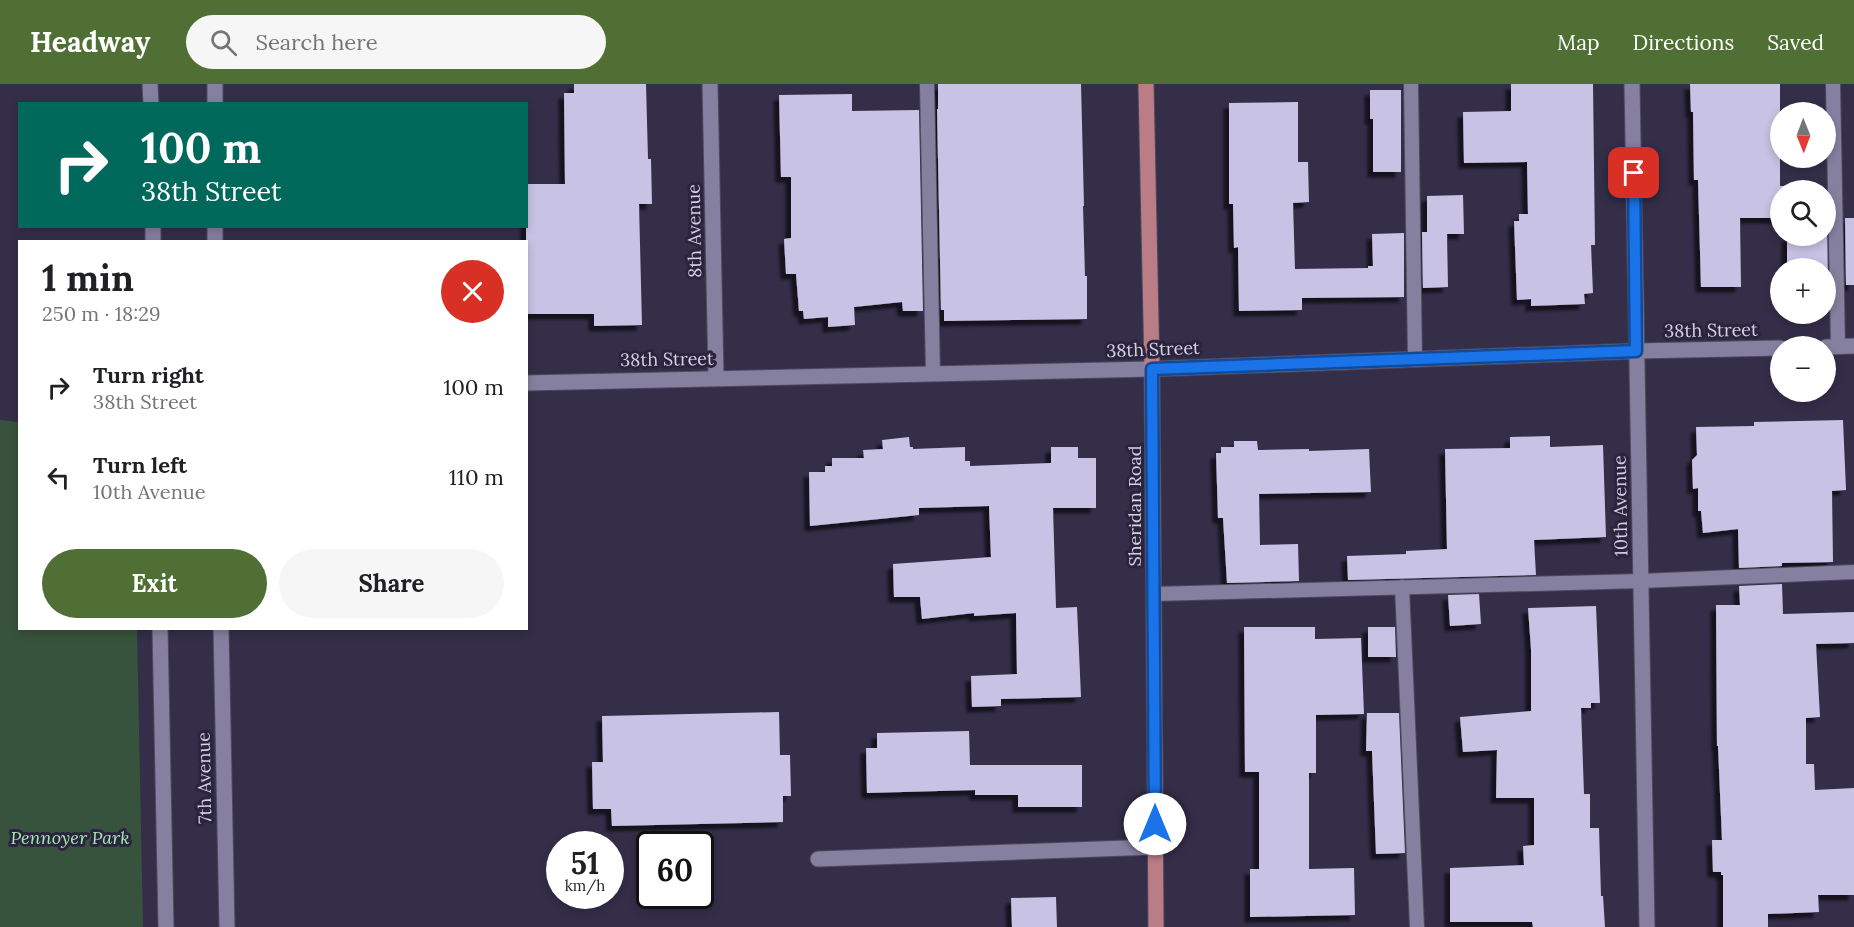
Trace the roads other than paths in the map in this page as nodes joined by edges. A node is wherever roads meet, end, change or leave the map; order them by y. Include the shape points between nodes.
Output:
1 (150, 84) edge
2 (215, 84) edge
3 (710, 84) edge
4 (927, 84) edge
5 (1146, 84) edge
6 (1411, 84) edge
7 (1632, 84) edge
8 (1833, 84) edge
9 (151, 102) edge
10 (215, 102) edge
11 (1832, 336) edge
12 (1854, 346) edge
13 (1836, 347) edge
14 (1770, 348) edge
15 (1636, 351) junction
16 (1415, 360) junction
17 (1152, 369) junction
18 (933, 374) junction
19 (716, 378) junction
20 (528, 382) edge
21 (1854, 572) edge
22 (1641, 581) junction
23 (1402, 588) junction
24 (1154, 594) junction
25 (160, 630) edge
26 (221, 630) edge
27 (1155, 848) junction
28 (818, 859) dead end
29 (166, 927) edge
30 (227, 927) edge
31 (1156, 927) edge
32 (1417, 927) edge
33 (1647, 927) edge

1 - 9 street
2 - 10 street
3 - 19 street, 8th Avenue
4 - 18 lane
5 - 17 main road, Sheridan Road
6 - 16 lane
7 - 15 street, 10th Avenue
8 - 11 lane
12 - 13 street
14 - 15 street, 38th Street
15 - 16 street, 38th Street
15 - 22 street, 10th Avenue
16 - 17 street, 38th Street
17 - 18 street, 38th Street
17 - 24 main road, Sheridan Road
18 - 19 street, 38th Street
19 - 20 street, 38th Street
21 - 22 lane
22 - 23 lane
22 - 33 street, 10th Avenue
23 - 24 lane
23 - 32 lane
24 - 27 main road, Sheridan Road
25 - 29 street
26 - 30 street, 7th Avenue
27 - 28 street
27 - 31 main road, Sheridan Road

